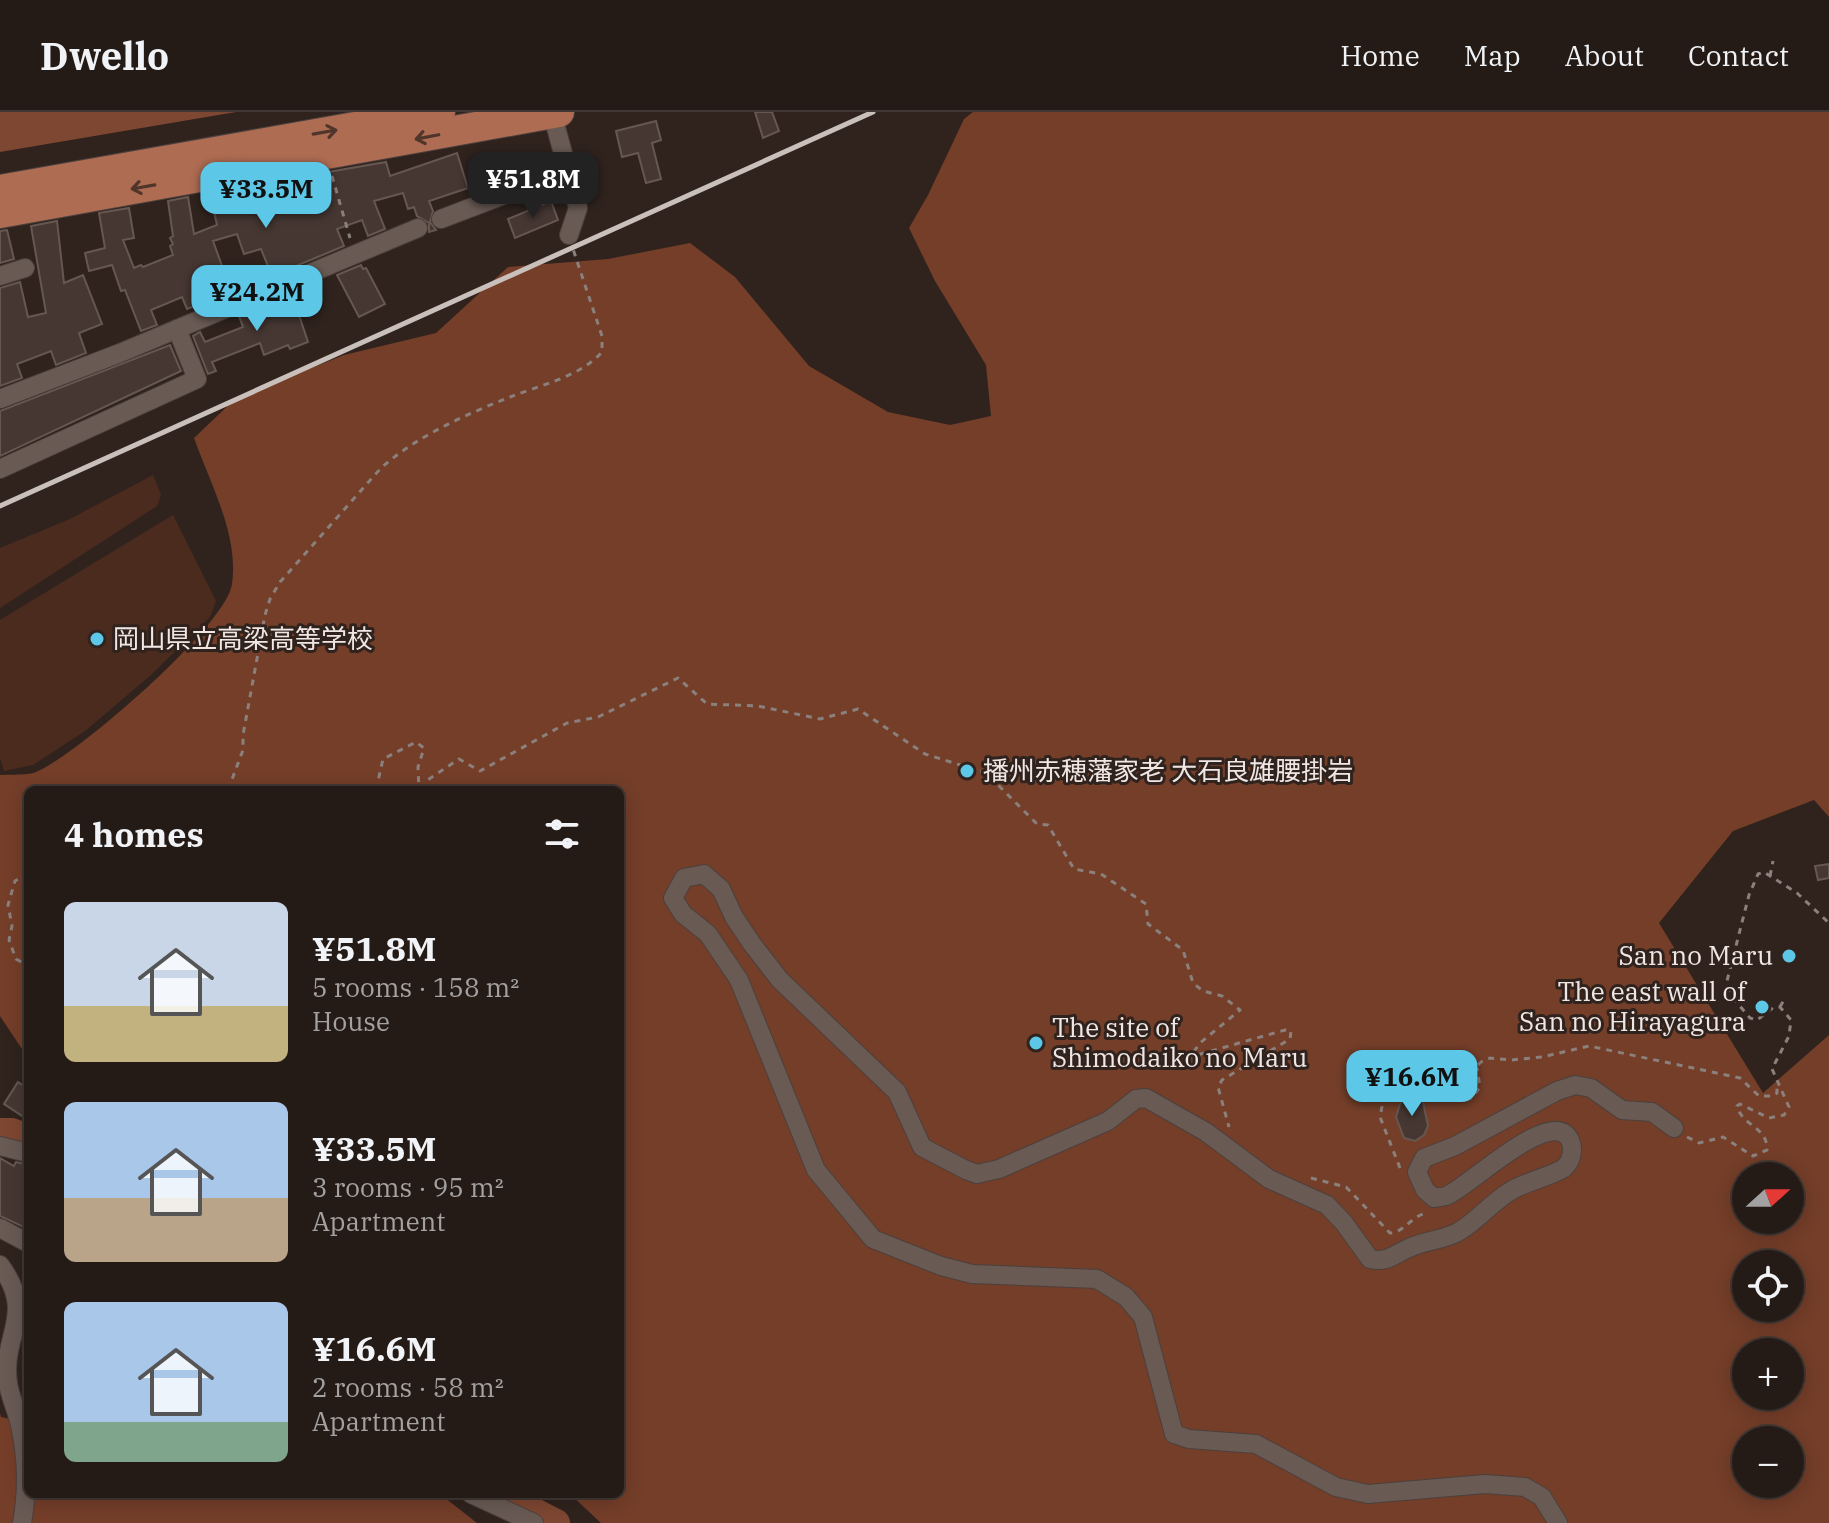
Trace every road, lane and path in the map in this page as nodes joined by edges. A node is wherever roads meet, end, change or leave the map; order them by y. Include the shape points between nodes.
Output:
1 (440, 112) edge
2 (555, 113) edge
3 (326, 155) junction
4 (567, 171) junction
5 (0, 190) edge
6 (0, 213) edge
7 (441, 219) dead end
8 (418, 228) dead end
9 (569, 235) joint
10 (355, 253) junction
11 (25, 268) dead end
12 (0, 276) edge
13 (177, 329) junction
14 (0, 399) edge
15 (0, 469) edge
16 (230, 786) edge
17 (377, 786) edge
18 (421, 786) edge
19 (424, 786) edge
20 (1773, 861) dead end
21 (24, 875) edge
22 (1770, 876) junction
23 (1829, 923) edge
24 (24, 964) edge
25 (1785, 998) dead end
26 (1780, 1007) junction
27 (1153, 1053) dead end
28 (1190, 1057) junction
29 (1477, 1067) junction
30 (1777, 1083) junction
31 (1419, 1086) junction
32 (1466, 1100) dead end
33 (1415, 1106) dead end
34 (1674, 1128) joint
35 (1232, 1135) dead end
36 (0, 1146) edge
37 (24, 1152) edge
38 (1401, 1171) dead end
39 (1298, 1175) dead end
40 (1428, 1210) dead end
41 (0, 1228) edge
42 (24, 1241) edge
43 (0, 1265) edge
44 (24, 1450) edge
45 (26, 1498) edge
46 (480, 1498) edge
47 (22, 1523) edge
48 (534, 1523) edge
49 (1558, 1523) edge

5 -> 1 highway
2 -> 3 highway
2 - 4 street
3 -> 6 highway
3 - 10 path
4 - 7 street
4 - 9 street via 578,208
8 - 10 street
9 - 16 path via 602,336 602,352 581,369 477,410 400,451 280,582 265,615 243,750
10 - 13 street
11 - 12 street
13 - 14 street
13 - 15 street via 197,379
17 - 18 path via 383,759 416,742 424,748 418,767
19 - 28 path via 459,759 480,771 567,723 598,717 678,678 707,704 758,706 820,719 858,709 925,754 986,773 1037,824 1048,825 1074,869 1101,874 1146,904 1148,924 1183,950 1193,983 1240,1010
20 - 22 path
21 - 24 path via 15,881 8,905 9,940 16,959
22 - 23 path
22 - 26 path via 1758,874 1749,895 1727,981 1750,1018 1757,1020
25 - 26 path
26 - 30 path via 1791,1020 1772,1069
27 - 28 path via 1172,1051
28 - 35 path via 1291,1031 1290,1039 1218,1087
29 - 30 path via 1490,1058 1542,1057 1589,1046 1740,1078 1759,1096 1777,1093
29 - 31 path via 1443,1087
29 - 32 path via 1480,1087
30 - 34 path via 1789,1107 1784,1115 1769,1118 1737,1106 1768,1144 1758,1155 1723,1137 1699,1143
31 - 33 path
31 - 38 path via 1388,1092 1380,1105
34 - 49 street via 1652,1112 1622,1110 1591,1088 1575,1085 1557,1091 1424,1158 1417,1172 1425,1190 1434,1198 1445,1197 1538,1134 1555,1130 1569,1139 1572,1150 1564,1168 1499,1197 1458,1233 1409,1248 1387,1261 1370,1259 1327,1205 1269,1179 1206,1132 1146,1098 1136,1099 1108,1121 977,1174 922,1147 897,1092 780,980 734,917 721,889 704,874 684,878 673,898 708,934 739,980 816,1170 873,1239 972,1274 1097,1279 1126,1297 1143,1317 1174,1434 1256,1444 1336,1487 1368,1494 1485,1484 1525,1487 1542,1497
36 - 37 street
39 - 40 path via 1346,1187 1390,1233
41 - 42 street
43 - 44 street via 12,1280 19,1314 8,1382
45 - 47 street
46 - 48 street

